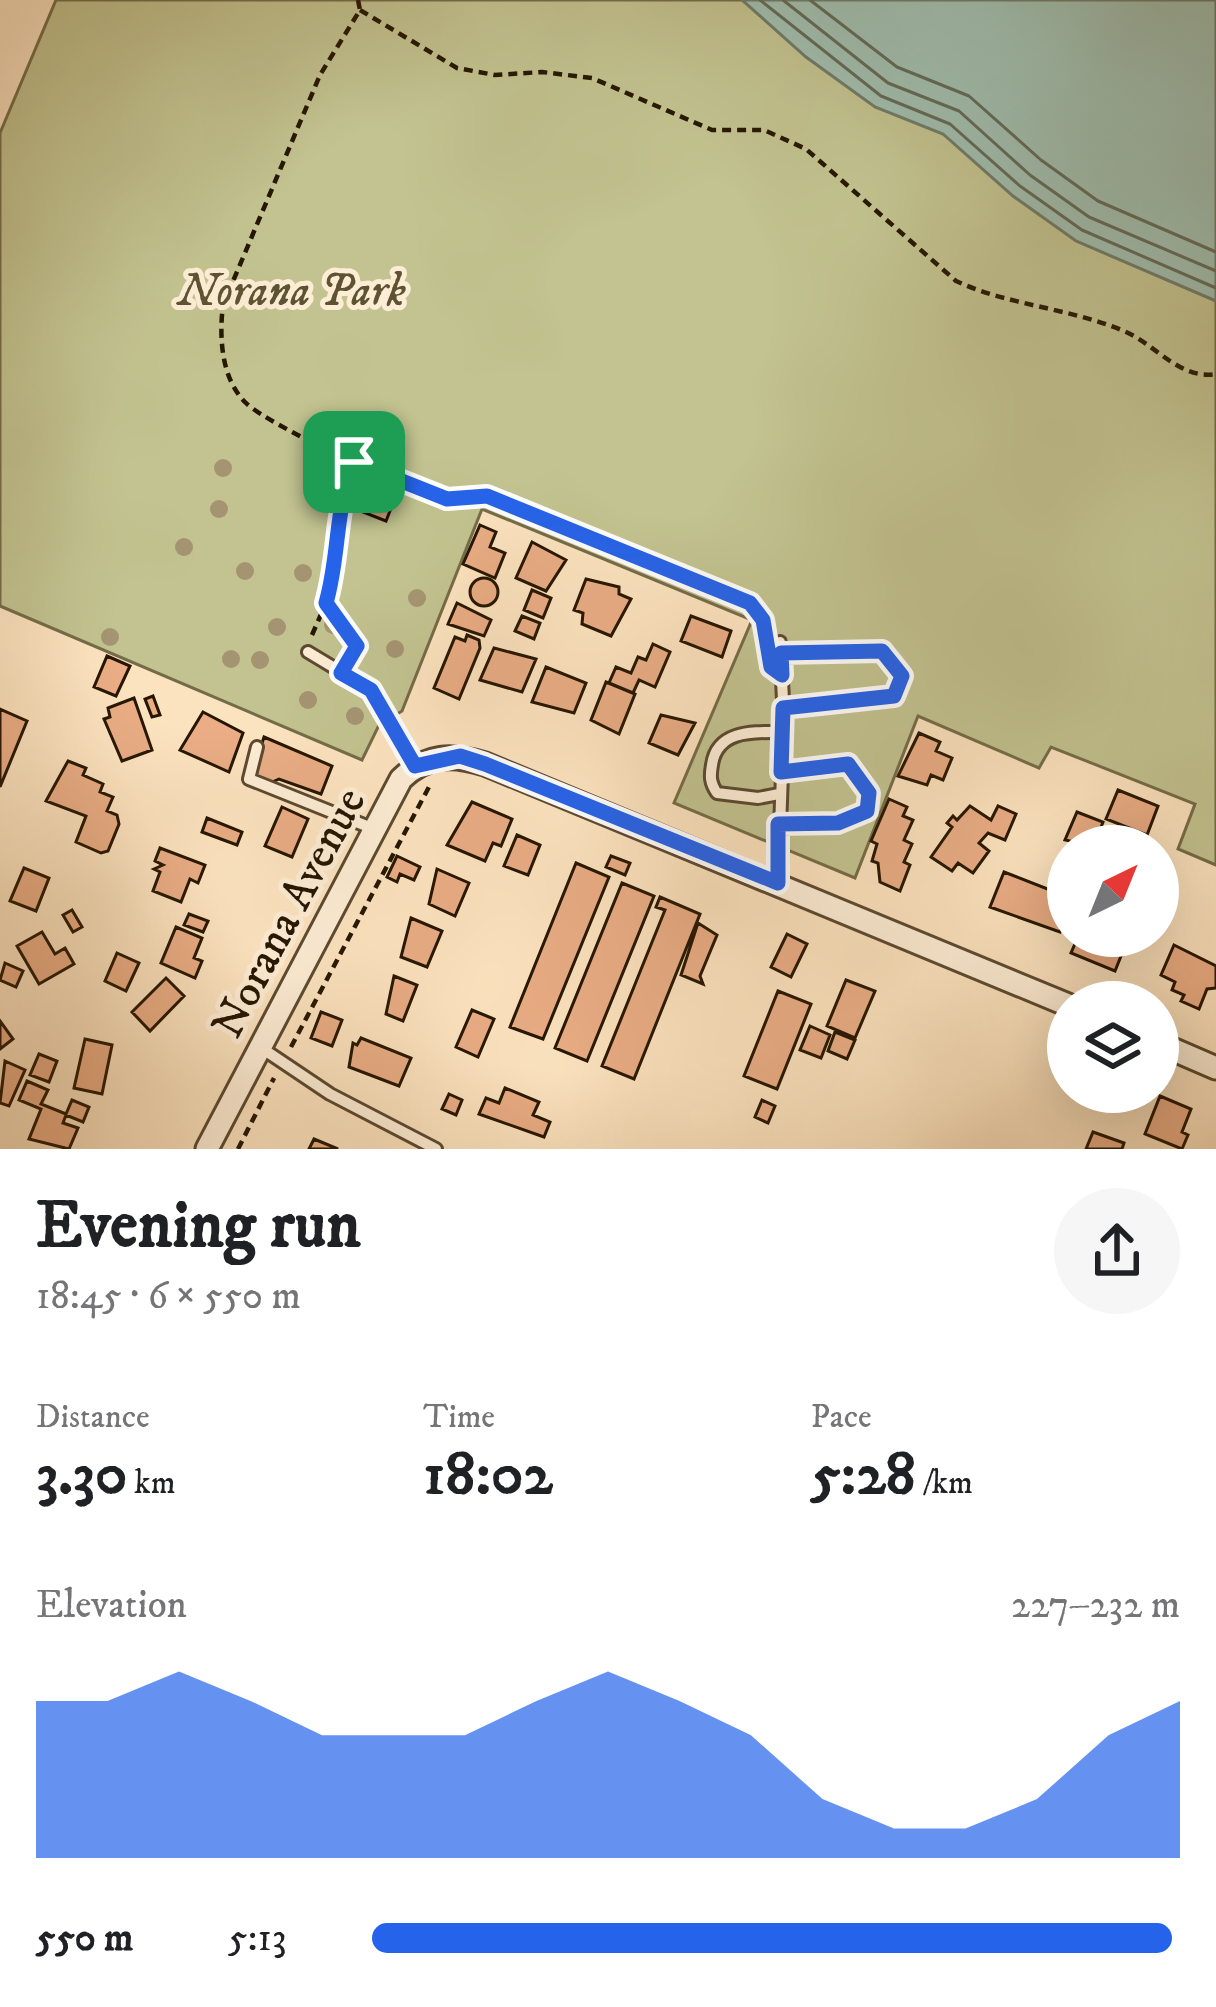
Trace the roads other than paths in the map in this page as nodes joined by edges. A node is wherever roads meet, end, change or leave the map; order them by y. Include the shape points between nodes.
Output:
1 (308, 652) road end
2 (783, 708) junction
3 (783, 732) junction
4 (257, 747) dead end
5 (424, 772) junction
6 (781, 772) junction
7 (779, 794) junction
8 (778, 824) junction
9 (374, 829) junction
10 (778, 883) junction
11 (1047, 996) edge
12 (260, 1047) junction
13 (1179, 1052) edge
14 (1216, 1068) edge
15 (207, 1149) edge
16 (436, 1149) edge

1 - 5 lane via 371,690
2 - 2 lane via 781,647 882,651 902,676 889,699
2 - 3 lane
3 - 6 lane
3 - 7 lane via 736,734 712,764 717,793
4 - 9 lane via 249,779
5 - 9 street, Norana Avenue
5 - 10 street, Norana Avenue via 460,756
6 - 7 lane
6 - 8 lane via 848,764 869,803 838,823
7 - 8 lane
8 - 10 lane
9 - 12 street, Norana Avenue
10 - 11 street, Norana Avenue
12 - 15 street, Norana Avenue
12 - 16 lane
13 - 14 street

